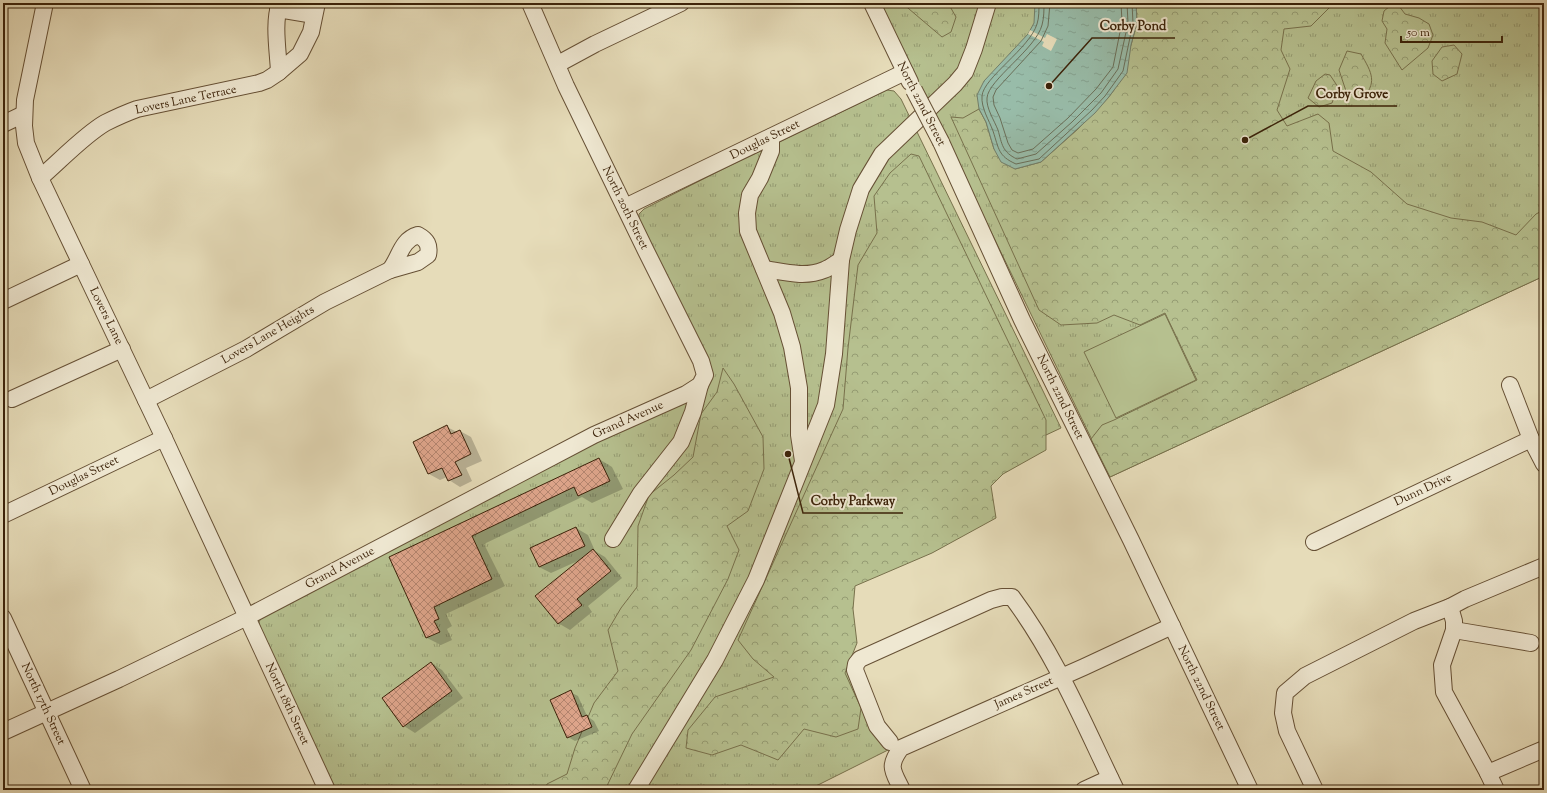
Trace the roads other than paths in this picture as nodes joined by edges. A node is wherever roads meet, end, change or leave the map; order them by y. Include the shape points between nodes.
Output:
1 (46, 3) edge
2 (530, 3) edge
3 (681, 3) edge
4 (872, 3) edge
5 (988, 3) edge
6 (279, 6) edge
7 (316, 9) edge
8 (558, 64) junction
9 (279, 72) junction
10 (905, 72) junction
11 (24, 114) junction
12 (3, 124) edge
13 (771, 137) junction
14 (40, 178) junction
15 (625, 207) junction
16 (841, 260) junction
17 (81, 264) junction
18 (764, 268) junction
19 (390, 270) dead end
20 (3, 301) edge
21 (122, 349) junction
22 (700, 385) junction
23 (1510, 385) dead end
24 (12, 399) dead end
25 (146, 400) junction
26 (164, 438) junction
27 (1531, 439) junction
28 (804, 462) junction
29 (1544, 464) edge
30 (3, 515) edge
31 (614, 539) dead end
32 (1314, 542) dead end
33 (1544, 566) edge
34 (1450, 607) junction
35 (247, 617) junction
36 (3, 618) edge
37 (1172, 626) junction
38 (1454, 630) junction
39 (1531, 643) dead end
40 (1061, 676) junction
41 (46, 712) junction
42 (3, 732) edge
43 (890, 742) dead end
44 (1544, 749) edge
45 (1488, 773) junction
46 (1113, 784) edge
47 (83, 790) edge
48 (327, 790) edge
49 (636, 790) edge
50 (902, 790) edge
51 (1084, 790) edge
52 (1250, 790) edge
53 (1315, 790) edge
54 (1496, 790) edge

1 - 11 street, Lovers Lane
2 - 8 street, North 20th Street
3 - 8 street
4 - 10 street, North 22nd Street
5 - 16 street via 965,72 882,154 861,189
6 - 7 street, Lovers Lane Terrace
6 - 9 street, Lovers Lane Terrace via 276,22
7 - 9 street, Lovers Lane Terrace via 310,32 300,54
8 - 15 street, North 20th Street via 566,86
9 - 14 street, Lovers Lane Terrace via 259,83 137,109 122,115 93,132
10 - 13 street, Douglas Street
10 - 37 street, North 22nd Street, bridge via 941,142 1022,320
11 - 12 street
11 - 14 street, Lovers Lane via 26,143
13 - 15 street, Douglas Street
13 - 18 street via 771,151 750,195 747,213 748,231
14 - 17 street, Lovers Lane
15 - 22 street, North 20th Street via 701,361 705,375
16 - 18 street via 824,270 809,274 791,274
16 - 28 street via 834,354 826,405
17 - 20 street
17 - 21 street, Lovers Lane
18 - 28 street via 792,347 799,388 800,435
19 - 25 street, Lovers Lane Heights via 325,302 246,350
21 - 24 street
21 - 25 street, Lovers Lane
22 - 31 street, North 20th Street via 681,442 641,493
22 - 35 street, Grand Avenue via 686,394 594,435
23 - 27 street
25 - 26 street, Lovers Lane
26 - 30 street, Douglas Street
26 - 35 street, Lovers Lane
27 - 29 street
27 - 32 street, Dunn Drive
28 - 49 street via 753,586 715,660
33 - 34 street via 1465,598
34 - 38 street
34 - 53 street via 1414,621 1305,676 1285,693 1283,713 1287,731
35 - 41 street, Grand Avenue
35 - 48 street, North 18th Street
36 - 41 street, North 17th Street
37 - 40 street, James Street
37 - 52 street, North 22nd Street
38 - 39 street
38 - 45 street via 1442,665 1444,692
40 - 43 street via 1039,635 1012,597 991,600 860,659 856,664 855,670 877,726
40 - 46 street
40 - 50 street, James Street via 901,748 892,765
41 - 42 street, Grand Avenue
41 - 47 street, North 17th Street
44 - 45 street
45 - 54 street
46 - 51 street

